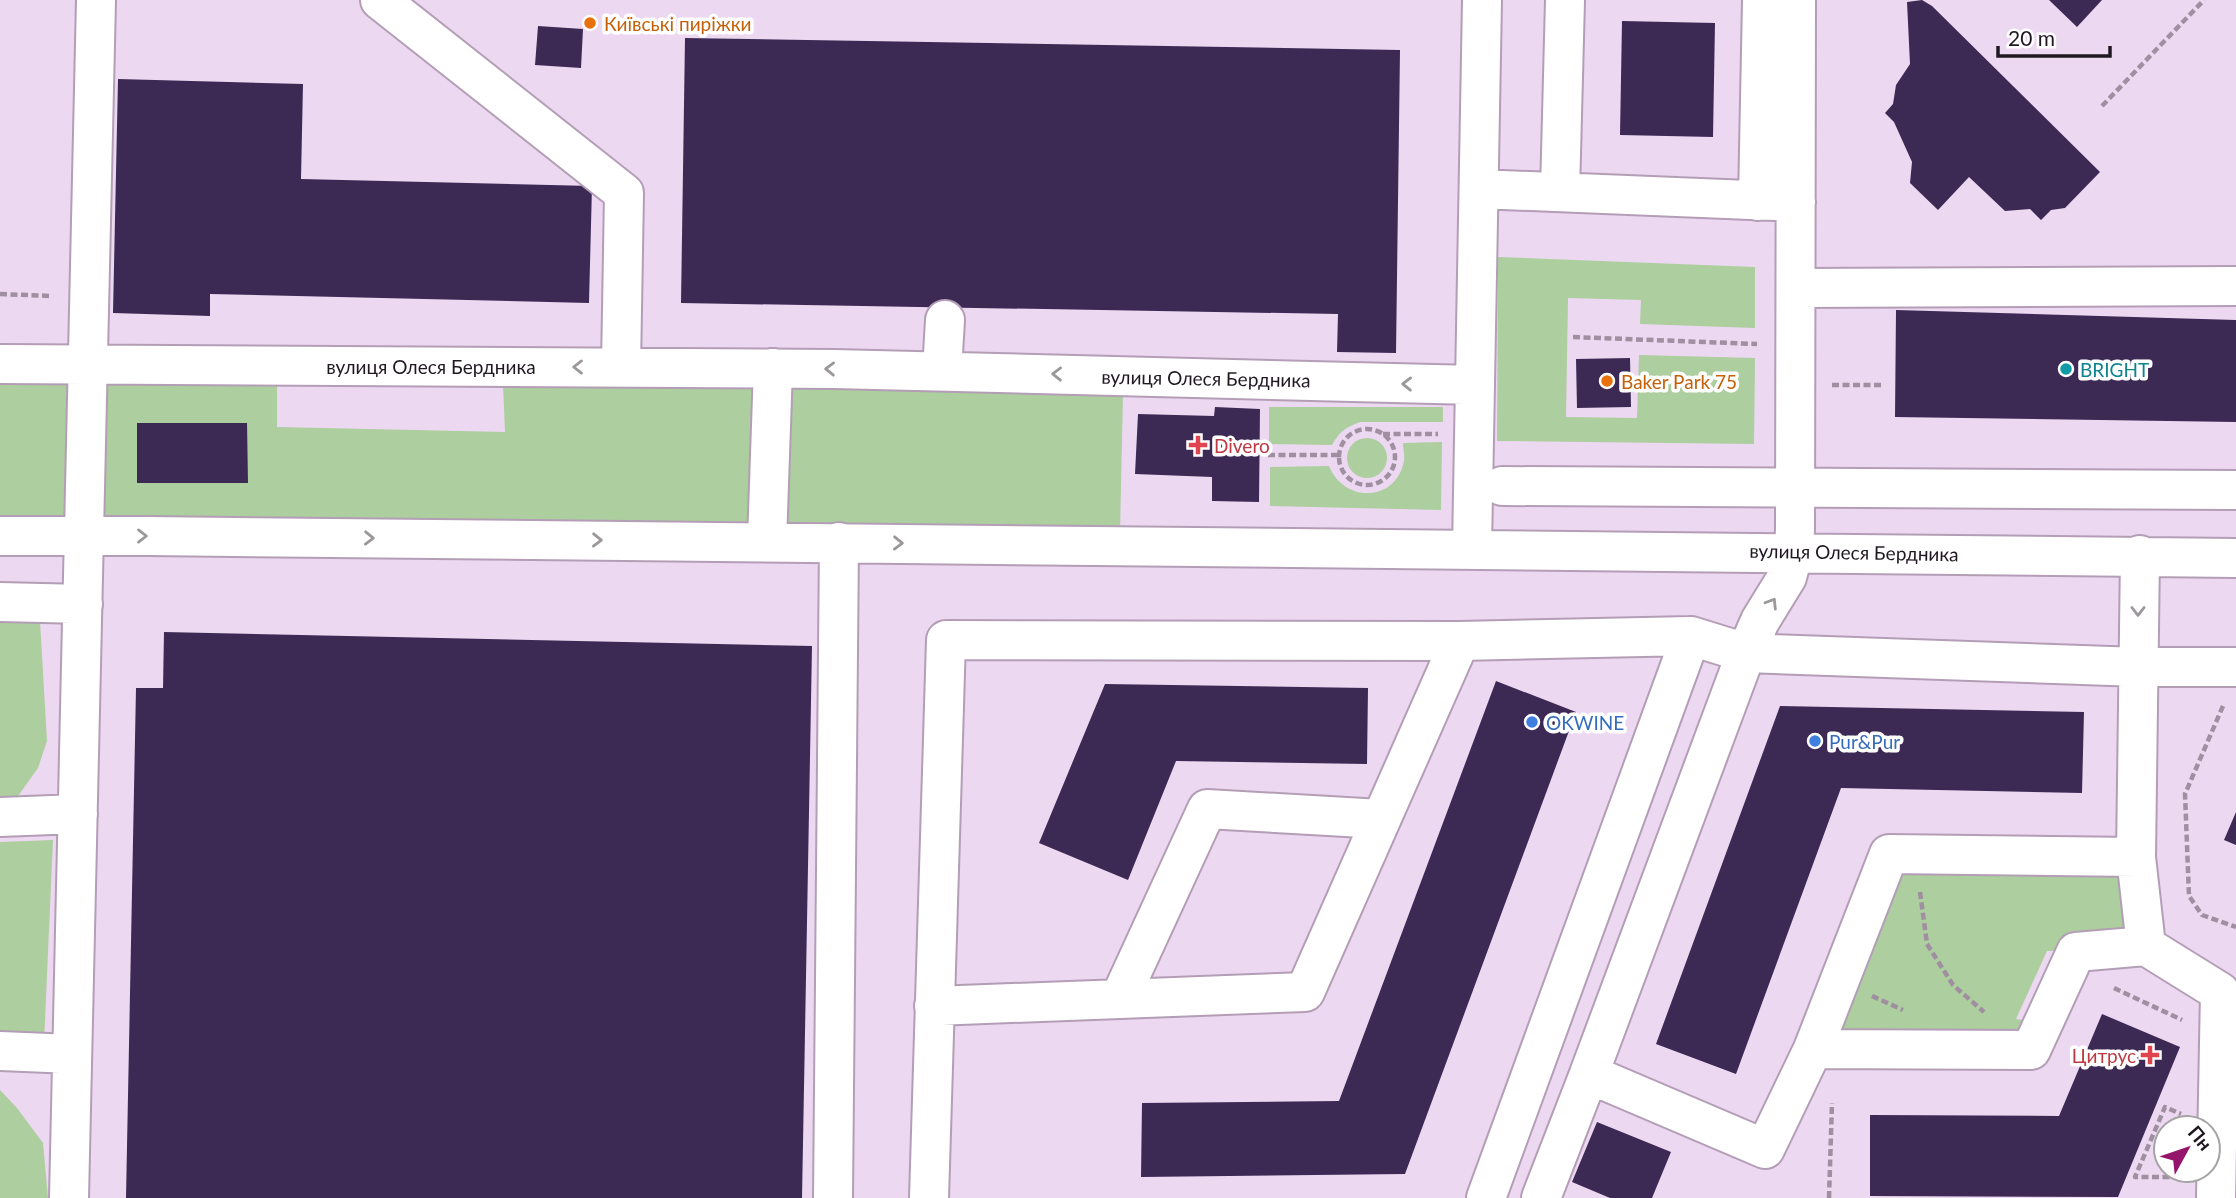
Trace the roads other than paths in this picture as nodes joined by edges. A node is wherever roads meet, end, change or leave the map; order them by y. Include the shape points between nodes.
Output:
1 (96, 0) edge
2 (380, 0) edge
3 (1482, 0) edge
4 (1564, 0) edge
5 (1762, 0) edge
6 (1796, 0) edge
7 (1479, 189) junction
8 (1560, 192) junction
9 (1758, 201) junction
10 (1796, 202) junction
11 (2236, 286) edge
12 (1797, 288) junction
13 (946, 320) dead end
14 (0, 364) edge
15 (89, 365) junction
16 (621, 367) junction
17 (773, 368) junction
18 (942, 372) junction
19 (1475, 385) junction
20 (1502, 486) dead end
21 (1796, 486) junction
22 (2236, 489) edge
23 (0, 536) edge
24 (85, 536) junction
25 (767, 542) junction
26 (839, 542) junction
27 (1472, 548) junction
28 (1794, 551) junction
29 (2140, 555) junction
30 (2236, 558) edge
31 (0, 602) edge
32 (83, 604) junction
33 (1691, 636) junction
34 (1460, 641) junction
35 (1746, 653) junction
36 (2138, 667) junction
37 (2231, 683) edge
38 (78, 814) junction
39 (0, 817) edge
40 (1381, 819) junction
41 (2136, 857) junction
42 (2146, 946) junction
43 (2228, 994) edge
44 (1120, 998) junction
45 (934, 1006) junction
46 (1813, 1049) junction
47 (0, 1051) edge
48 (72, 1054) junction
49 (1589, 1074) junction
50 (69, 1198) edge
51 (834, 1198) edge
52 (929, 1198) edge
53 (1486, 1198) edge
54 (1541, 1198) edge
55 (2216, 1198) edge

1 - 15 street
2 - 16 street via 624,193
3 - 7 street
4 - 8 street
5 - 9 street
6 - 10 street
7 - 8 street
7 - 19 street
8 - 9 street
9 - 10 street
10 - 12 street
11 - 12 street
12 - 21 street
13 - 18 street
14 - 15 street, вулиця Олеся Бердника
16 -> 15 street, вулиця Олеся Бердника
15 - 24 street
16 - 17 street, вулиця Олеся Бердника
18 -> 17 street, вулиця Олеся Бердника
17 - 25 street
19 -> 18 street, вулиця Олеся Бердника
19 - 27 street
20 - 21 street
21 - 22 street
21 - 28 street
23 - 24 street, вулиця Олеся Бердника
24 -> 25 street, вулиця Олеся Бердника
24 - 32 street
25 - 26 street, вулиця Олеся Бердника
26 -> 27 street, вулиця Олеся Бердника
26 - 51 street
27 - 28 street, вулиця Олеся Бердника
28 - 29 street, вулиця Олеся Бердника
35 -> 28 street via 1787,578
29 - 30 street, вулиця Олеся Бердника
29 -> 36 street
31 - 32 street
32 - 38 street
33 - 34 street
33 - 35 street
33 - 53 street
34 - 40 street
34 - 45 street via 946,640
35 - 36 street
35 - 49 street
36 - 37 street
36 - 41 street
38 - 39 street
38 - 48 street
40 - 44 street via 1306,992
40 - 44 street via 1207,809
41 - 42 street
41 - 46 street via 1889,855
42 - 43 street
42 - 46 street via 2076,952 2031,1050
43 - 55 street
44 - 45 street
45 - 52 street
46 - 49 street via 1765,1149
47 - 48 street
48 - 50 street
49 - 54 street

